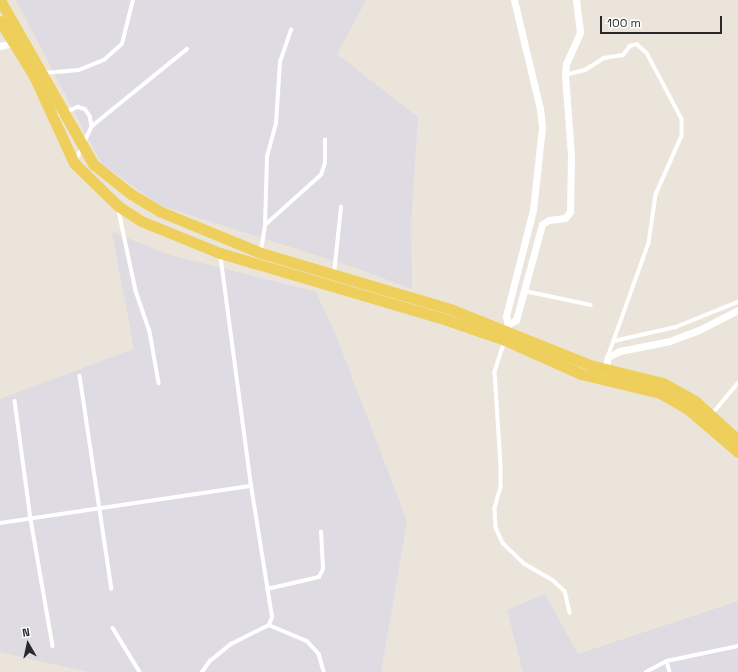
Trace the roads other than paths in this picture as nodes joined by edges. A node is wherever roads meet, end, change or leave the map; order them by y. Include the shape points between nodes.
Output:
1 (0, 0) edge
2 (133, 0) edge
3 (514, 0) edge
4 (576, 0) edge
5 (0, 21) edge
6 (291, 30) dead end
7 (13, 43) junction
8 (0, 46) edge
9 (186, 49) dead end
10 (39, 74) junction
11 (565, 75) junction
12 (64, 113) junction
13 (53, 117) junction
14 (92, 126) junction
15 (325, 140) dead end
16 (82, 146) junction
17 (74, 163) junction
18 (118, 206) junction
19 (341, 207) dead end
20 (264, 225) junction
21 (220, 253) junction
22 (260, 253) junction
23 (259, 266) junction
24 (333, 275) junction
25 (333, 287) junction
26 (524, 290) junction
27 (738, 302) edge
28 (592, 306) dead end
29 (738, 310) edge
30 (507, 331) junction
31 (614, 341) junction
32 (608, 356) junction
33 (604, 374) junction
34 (80, 376) dead end
35 (159, 383) dead end
36 (738, 383) edge
37 (15, 401) dead end
38 (708, 419) junction
39 (738, 440) edge
40 (738, 452) edge
41 (251, 486) junction
42 (101, 508) junction
43 (31, 519) junction
44 (0, 523) edge
45 (321, 532) dead end
46 (112, 589) dead end
47 (267, 589) junction
48 (570, 612) dead end
49 (269, 625) junction
50 (113, 628) dead end
51 (53, 646) dead end
52 (738, 646) edge
53 (667, 661) junction
54 (140, 672) edge
55 (202, 672) edge
56 (324, 672) edge
57 (646, 672) edge
58 (670, 672) edge

1 - 10 main road
2 - 10 lane via 122,44 104,60 79,70
3 - 30 street via 542,127 533,210 506,316
4 - 11 street via 580,32 566,64
5 - 7 main road
6 - 20 lane via 280,62 276,124 267,157
7 - 8 street
7 - 10 main road
9 - 14 lane
10 - 12 main road
10 - 13 main road
11 - 26 street via 571,155 570,212 565,218 549,220 542,224
11 - 31 lane via 585,70 604,58 623,55 630,46 637,44 647,53 682,119 682,136 656,195 649,243
12 - 13 lane
12 - 14 lane via 78,107 85,109
12 - 16 main road
13 - 17 main road
14 - 16 lane
15 - 20 lane via 325,163 321,175
16 - 17 lane
16 - 22 main road via 93,164 131,194 159,211
17 - 18 main road
18 - 21 main road via 141,221
18 - 35 lane via 136,291 150,332
19 - 24 lane
20 - 22 lane
21 - 23 main road
21 - 41 lane
22 - 23 lane
22 - 24 main road
23 - 25 main road
24 - 25 lane
24 - 30 main road via 453,310
25 - 30 main road via 441,318
26 - 28 lane
26 - 30 street via 516,320
27 - 31 lane via 676,327
29 - 32 street via 699,330 670,341 620,351
30 - 33 main road via 581,374
30 - 48 lane via 495,372 501,472 501,487 495,508 496,528 503,543 525,564 553,580 565,591
31 - 32 lane
32 - 33 street
33 - 38 main road via 660,393
34 - 42 lane
36 - 38 lane
37 - 43 lane
38 - 39 main road
38 - 40 main road
41 - 42 lane
41 - 47 lane
42 - 43 lane
42 - 46 lane
43 - 44 lane
43 - 51 lane
45 - 47 lane via 323,569 319,577
47 - 49 lane via 272,617
49 - 55 lane via 231,644 210,661
49 - 56 lane via 307,641 319,654
50 - 54 lane
52 - 53 lane
53 - 57 lane
53 - 58 lane

